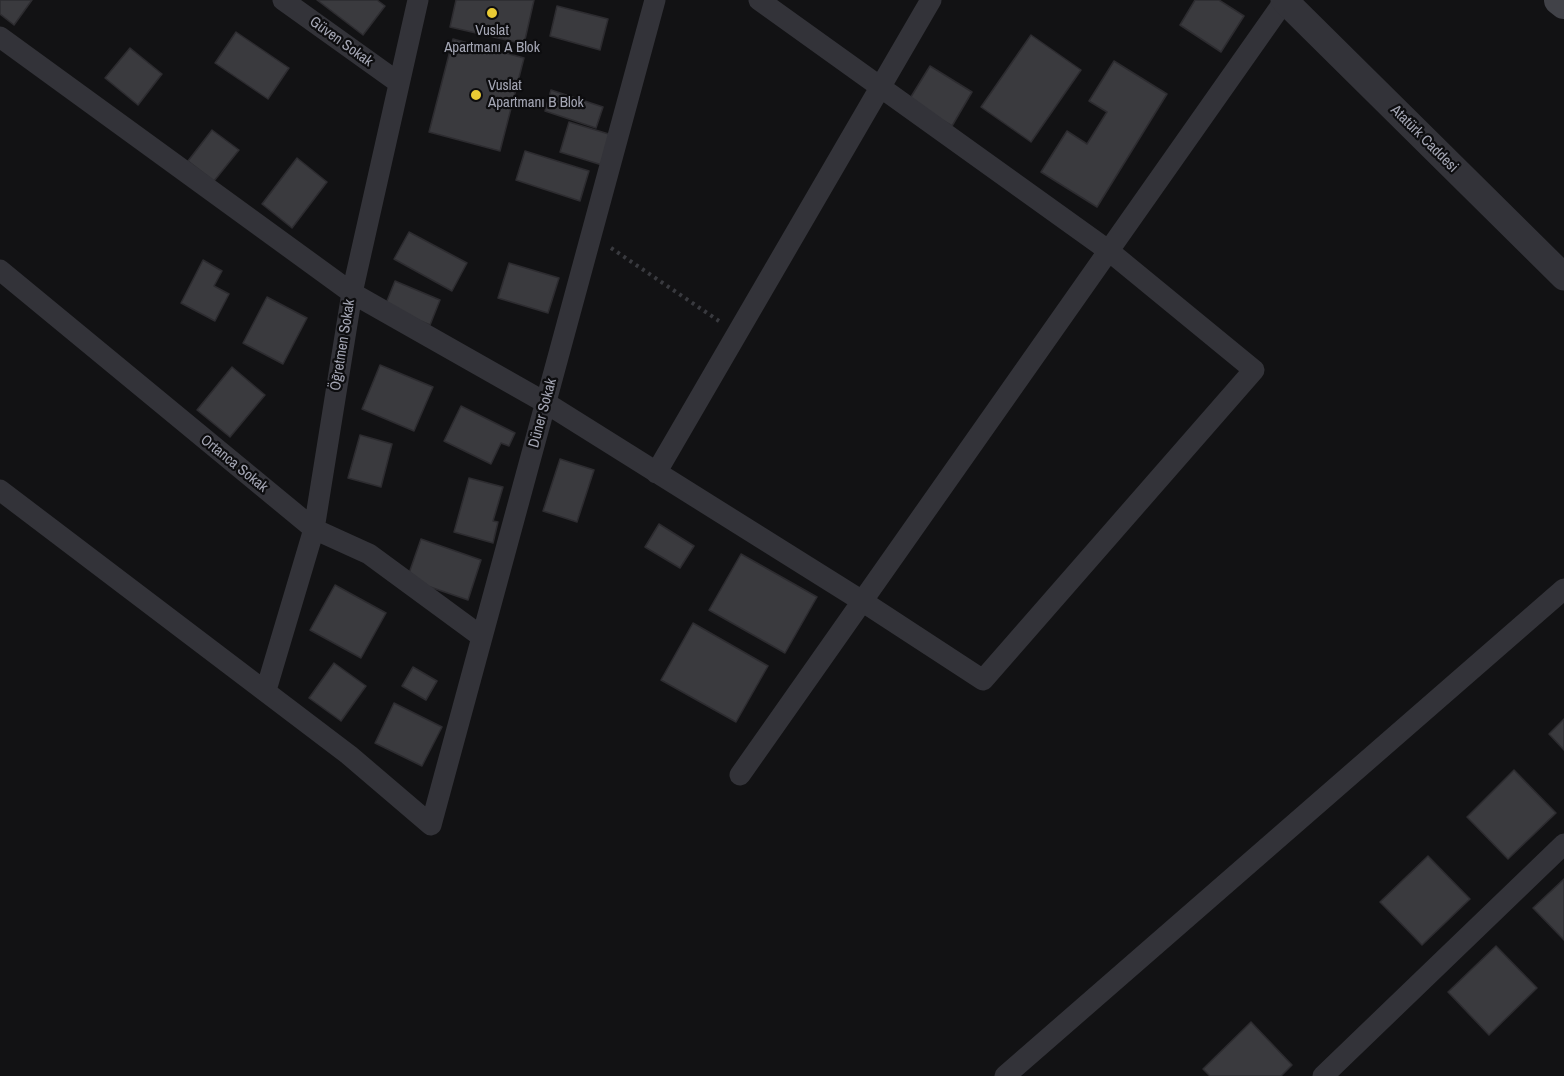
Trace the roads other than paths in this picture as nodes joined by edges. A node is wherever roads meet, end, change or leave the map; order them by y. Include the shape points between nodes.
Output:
1 (283, 0) edge
2 (418, 0) edge
3 (655, 0) edge
4 (759, 0) edge
5 (931, 0) edge
6 (1285, 0) edge
7 (1559, 0) edge
8 (1564, 4) edge
9 (0, 37) edge
10 (399, 83) junction
11 (881, 86) junction
12 (1109, 251) junction
13 (0, 270) edge
14 (1564, 277) edge
15 (352, 293) junction
16 (546, 403) junction
17 (656, 473) junction
18 (0, 490) edge
19 (314, 529) junction
20 (1564, 589) edge
21 (862, 601) junction
22 (482, 637) junction
23 (266, 690) junction
24 (741, 775) dead end
25 (1564, 844) edge
26 (1005, 1076) edge
27 (1323, 1076) edge

1 - 10 street, Güven Sokak
2 - 10 street, Öğretmen Sokak
3 - 16 street, Düner Sokak
4 - 11 street
5 - 11 street
6 - 12 street
6 - 14 street, Atatürk Caddesi
7 - 8 main road
9 - 15 street
10 - 15 street, Öğretmen Sokak
11 - 12 street
11 - 17 street
12 - 21 street
12 - 21 street via 1254,370 983,680
13 - 19 street, Ortanca Sokak
15 - 16 street
15 - 19 street, Öğretmen Sokak
16 - 17 street
16 - 22 street, Düner Sokak
17 - 21 street
18 - 23 street
19 - 22 street, Ortanca Sokak via 369,554
19 - 23 street, Öğretmen Sokak
20 - 26 street
21 - 24 street
22 - 23 street, Düner Sokak via 431,825 349,754
25 - 27 street

